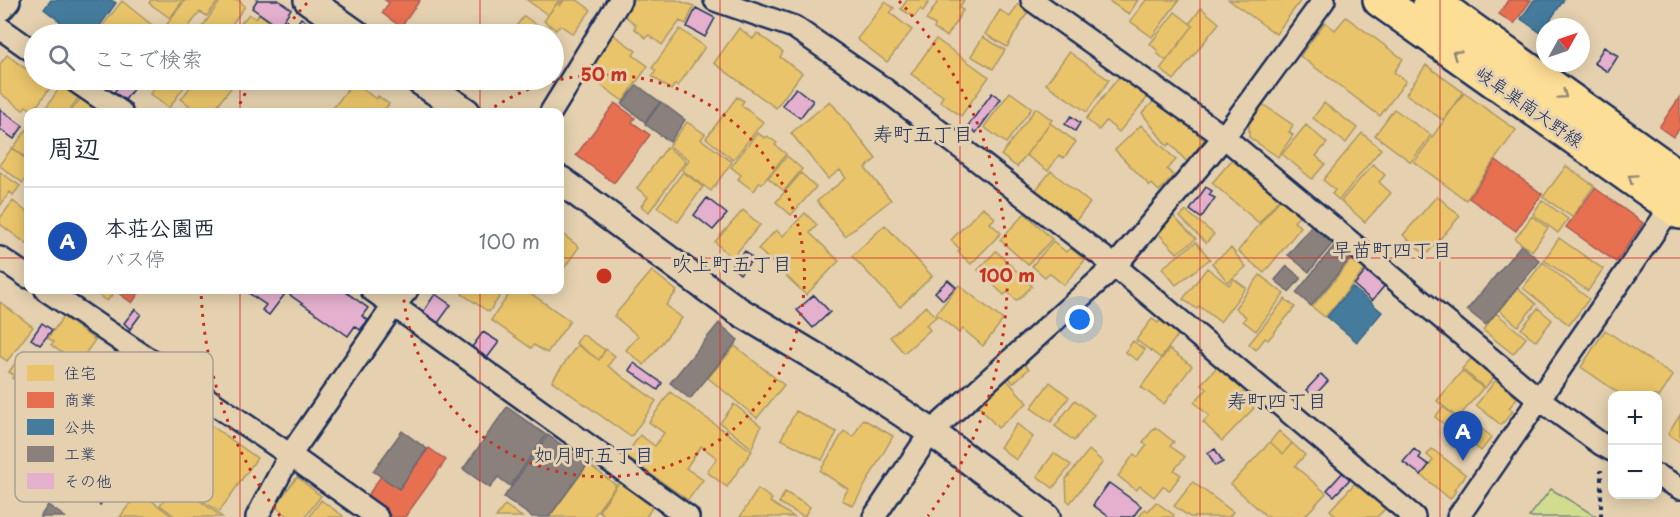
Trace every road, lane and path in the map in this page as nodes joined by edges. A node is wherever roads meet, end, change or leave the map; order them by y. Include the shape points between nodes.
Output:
1 (6, 0) edge
2 (308, 0) edge
3 (620, 0) edge
4 (715, 0) edge
5 (1032, 0) edge
6 (1324, 0) edge
7 (1380, 0) edge
8 (1430, 0) edge
9 (0, 7) edge
10 (342, 24) edge
11 (0, 28) edge
12 (24, 45) edge
13 (89, 90) edge
14 (434, 90) edge
15 (115, 108) edge
16 (460, 108) edge
17 (553, 108) edge
18 (1224, 137) junction
19 (564, 183) edge
20 (1678, 197) edge
21 (0, 258) edge
22 (1115, 266) junction
23 (24, 274) edge
24 (52, 294) edge
25 (400, 297) edge
26 (138, 352) edge
27 (1539, 399) junction
28 (213, 403) edge
29 (931, 432) junction
30 (1607, 447) edge
31 (290, 455) junction
32 (1662, 478) edge
33 (1680, 488) edge
34 (257, 517) edge
35 (377, 517) edge
36 (688, 517) edge
37 (874, 517) edge
38 (1046, 517) edge
39 (1414, 517) edge
40 (1458, 517) edge
41 (1601, 517) edge

1 - 9 street
2 - 10 street
3 - 17 street
4 - 22 street via 794,27 883,87
5 - 18 street
6 - 18 street
20 -> 7 main road, 岐阜巣南大野線
8 -> 20 main road, 岐阜巣南大野線
11 - 12 street
13 - 15 street
14 - 16 street
18 - 22 street
18 - 27 street
19 - 29 street via 737,310
20 - 27 street
21 - 23 street
22 - 29 street
22 - 39 street
24 - 26 street
25 - 31 street
25 - 36 street
27 - 30 street
27 - 40 street
28 - 31 street
29 - 37 street
29 - 38 street
30 - 41 path
31 - 34 street
31 - 35 street
32 - 33 street

